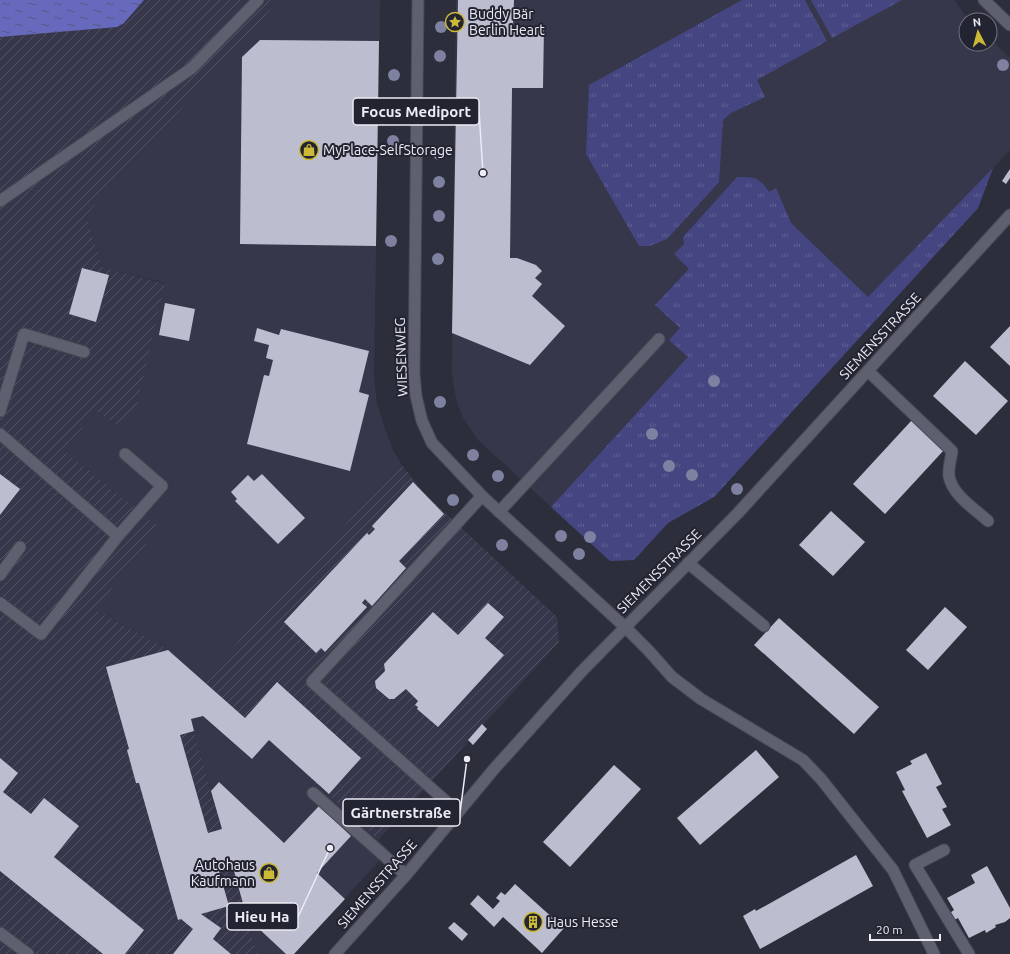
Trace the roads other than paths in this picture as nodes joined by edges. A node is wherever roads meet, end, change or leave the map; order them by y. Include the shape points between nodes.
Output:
1 (258, 0) edge
2 (418, 0) edge
3 (984, 0) edge
4 (1010, 25) edge
5 (0, 201) edge
6 (1010, 215) edge
7 (659, 339) dead end
8 (84, 352) dead end
9 (868, 371) junction
10 (0, 411) edge
11 (0, 434) edge
12 (125, 454) dead end
13 (482, 496) junction
14 (500, 512) junction
15 (988, 521) dead end
16 (118, 536) junction
17 (20, 547) dead end
18 (688, 563) junction
19 (0, 575) edge
20 (0, 603) edge
21 (764, 626) dead end
22 (625, 627) junction
23 (313, 792) dead end
24 (458, 812) junction
25 (944, 850) dead end
26 (406, 875) junction
27 (0, 933) edge
28 (28, 954) edge
29 (334, 954) edge
30 (934, 954) edge
31 (969, 954) edge

1 - 5 street via 192,68
2 - 13 street, WIESENWEG via 414,280 416,396 422,422 432,443
3 - 4 street
6 - 9 street, SIEMENSSTRASSE
7 - 14 street
8 - 10 street via 24,334
9 - 15 street via 952,451 949,477 953,485 959,495
9 - 18 street, SIEMENSSTRASSE via 738,513
11 - 16 street
12 - 16 street via 162,486
13 - 14 street, WIESENWEG
13 - 24 street via 312,682
14 - 22 street, WIESENWEG
16 - 20 street via 41,634
17 - 19 street
18 - 21 street
18 - 22 street, SIEMENSSTRASSE
22 - 24 street, SIEMENSSTRASSE
22 - 30 street, WIESENWEG via 678,681 701,699 803,760 821,779 893,870
23 - 26 street
24 - 26 street, SIEMENSSTRASSE
25 - 31 street via 915,865
26 - 29 street, SIEMENSSTRASSE
27 - 28 street

